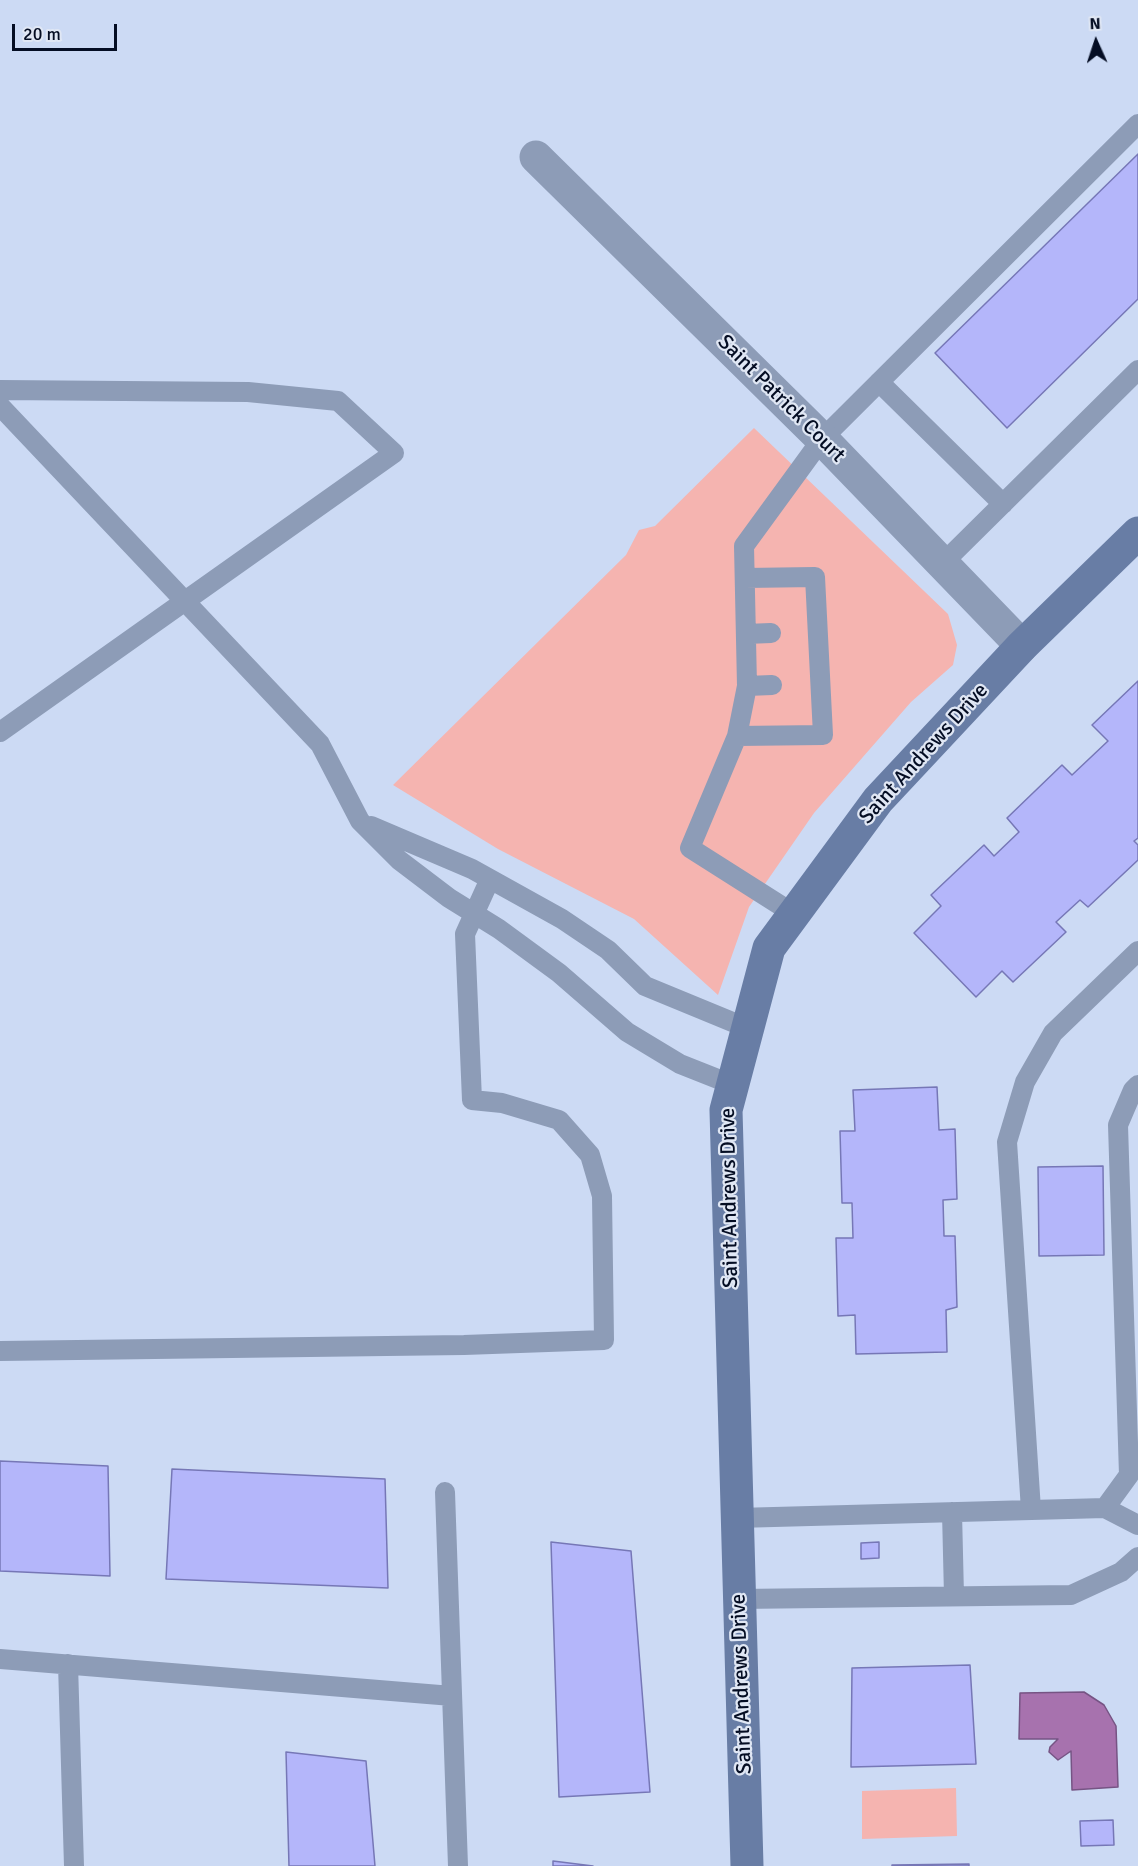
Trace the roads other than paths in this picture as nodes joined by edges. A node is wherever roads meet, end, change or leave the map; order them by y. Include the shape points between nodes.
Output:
1 (1138, 124) edge
2 (536, 157) dead end
3 (1138, 370) edge
4 (879, 382) junction
5 (0, 390) edge
6 (0, 406) edge
7 (822, 439) junction
8 (1003, 504) junction
9 (1138, 533) edge
10 (942, 563) junction
11 (745, 578) junction
12 (186, 603) junction
13 (771, 633) dead end
14 (746, 634) junction
15 (1022, 646) junction
16 (772, 685) dead end
17 (747, 686) junction
18 (0, 732) edge
19 (737, 736) junction
20 (360, 821) junction
21 (490, 879) junction
22 (474, 913) junction
23 (794, 914) junction
24 (1138, 951) edge
25 (747, 1028) junction
26 (733, 1085) junction
27 (1138, 1085) edge
28 (0, 1351) edge
29 (445, 1492) dead end
30 (1105, 1508) junction
31 (1031, 1510) junction
32 (952, 1512) junction
33 (738, 1518) junction
34 (1138, 1525) edge
35 (1138, 1557) edge
36 (954, 1596) junction
37 (739, 1599) junction
38 (0, 1659) edge
39 (68, 1664) junction
40 (452, 1696) junction
41 (74, 1866) edge
42 (458, 1866) edge
43 (747, 1866) edge

1 - 4 lane
2 - 7 street, Saint Patrick Court
3 - 8 lane
4 - 7 lane
4 - 8 lane
5 - 12 lane via 248,392 338,400 394,453
6 - 12 lane
7 - 10 street, Saint Patrick Court
7 - 11 lane via 744,546
8 - 10 lane
9 - 15 street, Saint Andrews Drive
10 - 15 street, Saint Patrick Court
11 - 14 lane
11 - 19 lane via 815,577 813,685 823,735
12 - 18 lane
12 - 20 lane via 320,744
13 - 14 lane
14 - 17 lane
15 - 23 street, Saint Andrews Drive via 878,800
16 - 17 lane
17 - 19 lane
19 - 23 lane via 690,848
20 - 21 lane
20 - 22 lane via 399,860
21 - 22 lane
21 - 25 lane via 608,950 645,986
22 - 26 lane via 559,973 627,1032 680,1064
22 - 28 lane via 465,934 472,1100 502,1103 559,1120 590,1155 602,1196 604,1340
23 - 25 street, Saint Andrews Drive via 769,948
24 - 31 lane via 1053,1033 1025,1082 1007,1142
25 - 26 street, Saint Andrews Drive
26 - 33 street, Saint Andrews Drive via 726,1110
27 - 30 lane via 1118,1125 1129,1475
29 - 40 lane
30 - 31 lane
30 - 34 lane
31 - 32 lane
32 - 33 lane
32 - 36 lane
33 - 37 street, Saint Andrews Drive
35 - 36 lane via 1121,1572 1071,1595
36 - 37 lane
37 - 43 street, Saint Andrews Drive
38 - 39 lane
39 - 40 lane
39 - 41 lane
40 - 42 lane

